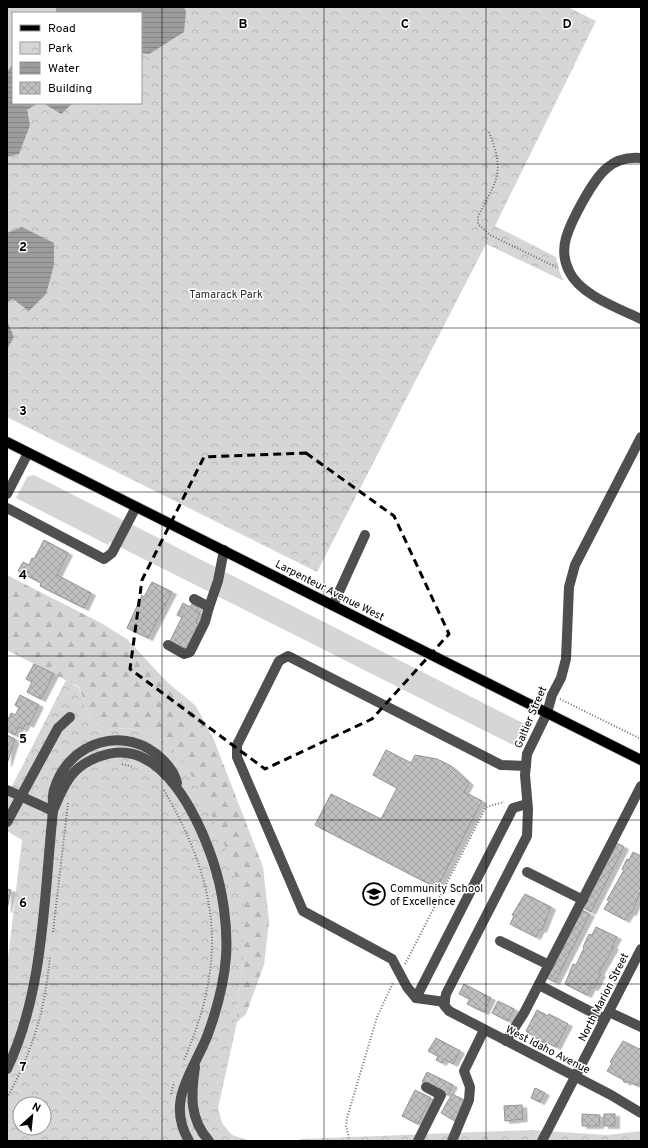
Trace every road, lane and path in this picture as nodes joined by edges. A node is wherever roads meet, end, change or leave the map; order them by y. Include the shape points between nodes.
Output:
1 (489, 132) dead end
2 (641, 158) edge
3 (569, 271) junction
4 (641, 319) edge
5 (641, 437) edge
6 (7, 442) edge
7 (28, 453) junction
8 (7, 494) edge
9 (136, 507) junction
10 (7, 508) edge
11 (365, 535) dead end
12 (224, 550) junction
13 (194, 599) dead end
14 (332, 605) junction
15 (209, 607) junction
16 (168, 645) dead end
17 (561, 700) dead end
18 (547, 713) junction
19 (70, 717) dead end
20 (641, 739) edge
21 (641, 760) edge
22 (114, 764) dead end
23 (526, 766) junction
24 (136, 767) dead end
25 (641, 786) edge
26 (164, 789) dead end
27 (7, 790) edge
28 (20, 796) junction
29 (69, 800) dead end
30 (509, 800) dead end
31 (527, 804) junction
32 (53, 811) junction
33 (7, 822) edge
34 (527, 872) dead end
35 (583, 900) junction
36 (54, 924) dead end
37 (500, 941) dead end
38 (641, 949) edge
39 (549, 965) junction
40 (400, 974) junction
41 (539, 985) junction
42 (416, 998) junction
43 (444, 1004) junction
44 (607, 1016) junction
45 (641, 1028) edge
46 (484, 1030) junction
47 (506, 1041) junction
48 (196, 1061) junction
49 (182, 1063) dead end
50 (7, 1069) edge
51 (177, 1075) dead end
52 (575, 1077) junction
53 (426, 1087) dead end
54 (170, 1099) dead end
55 (641, 1113) edge
56 (189, 1141) edge
57 (209, 1141) edge
58 (350, 1141) edge
59 (418, 1141) edge
60 (452, 1141) edge
61 (542, 1141) edge

1 - 3 path via 498,155 499,172 478,217 478,224 490,235 557,268
2 - 3 street via 618,161 608,167 593,184 566,239 565,261
3 - 4 street via 574,280 590,294
5 - 18 street, Galtier Street via 575,565 569,587 566,659
6 - 7 main road, Larpenteur Avenue West
7 - 8 street
7 - 9 main road, Larpenteur Avenue West
9 - 10 street via 112,553 108,558 101,559
9 - 12 main road, Larpenteur Avenue West
11 - 14 street
12 - 14 main road, Larpenteur Avenue West
12 - 15 street via 218,582
13 - 15 street
14 - 18 main road, Larpenteur Avenue West
15 - 16 street via 205,622 188,654
17 - 20 path
18 - 21 main road, Larpenteur Avenue West
18 - 23 street, Galtier Street via 527,754
19 - 28 street via 58,728
22 - 24 path
23 - 31 street, Galtier Street
23 - 40 street via 501,765 288,656 279,661 237,745 237,757 303,911 392,959
25 - 35 street
26 - 49 path via 187,832 197,858 205,882 212,931 208,989
27 - 28 street
28 - 32 street
28 - 33 street
29 - 36 path
30 - 40 path via 486,807
31 - 42 street via 513,808
31 - 43 street, Galtier Street via 527,836 446,994
32 - 48 street via 67,780 80,766 90,759 115,752 147,759 178,789 198,825 213,862 224,918 226,957 219,997
32 - 50 street via 35,982 24,1030
34 - 35 street
35 - 39 street
37 - 39 street
38 - 44 street, North Marion Street
39 - 41 street
40 - 42 street
40 - 58 path via 377,1017 347,1118 346,1126
41 - 44 street
41 - 47 street
42 - 43 street
43 - 46 street, West Idaho Avenue via 449,1011
44 - 45 street
44 - 52 street, North Marion Street
46 - 47 street, West Idaho Avenue
46 - 60 street via 464,1071 470,1087 469,1100
47 - 52 street, West Idaho Avenue
48 - 56 street via 186,1079 180,1102 182,1125
48 - 57 street via 191,1094 196,1120
51 - 54 path
52 - 55 street, West Idaho Avenue
52 - 61 street, North Marion Street
53 - 59 street via 441,1095

